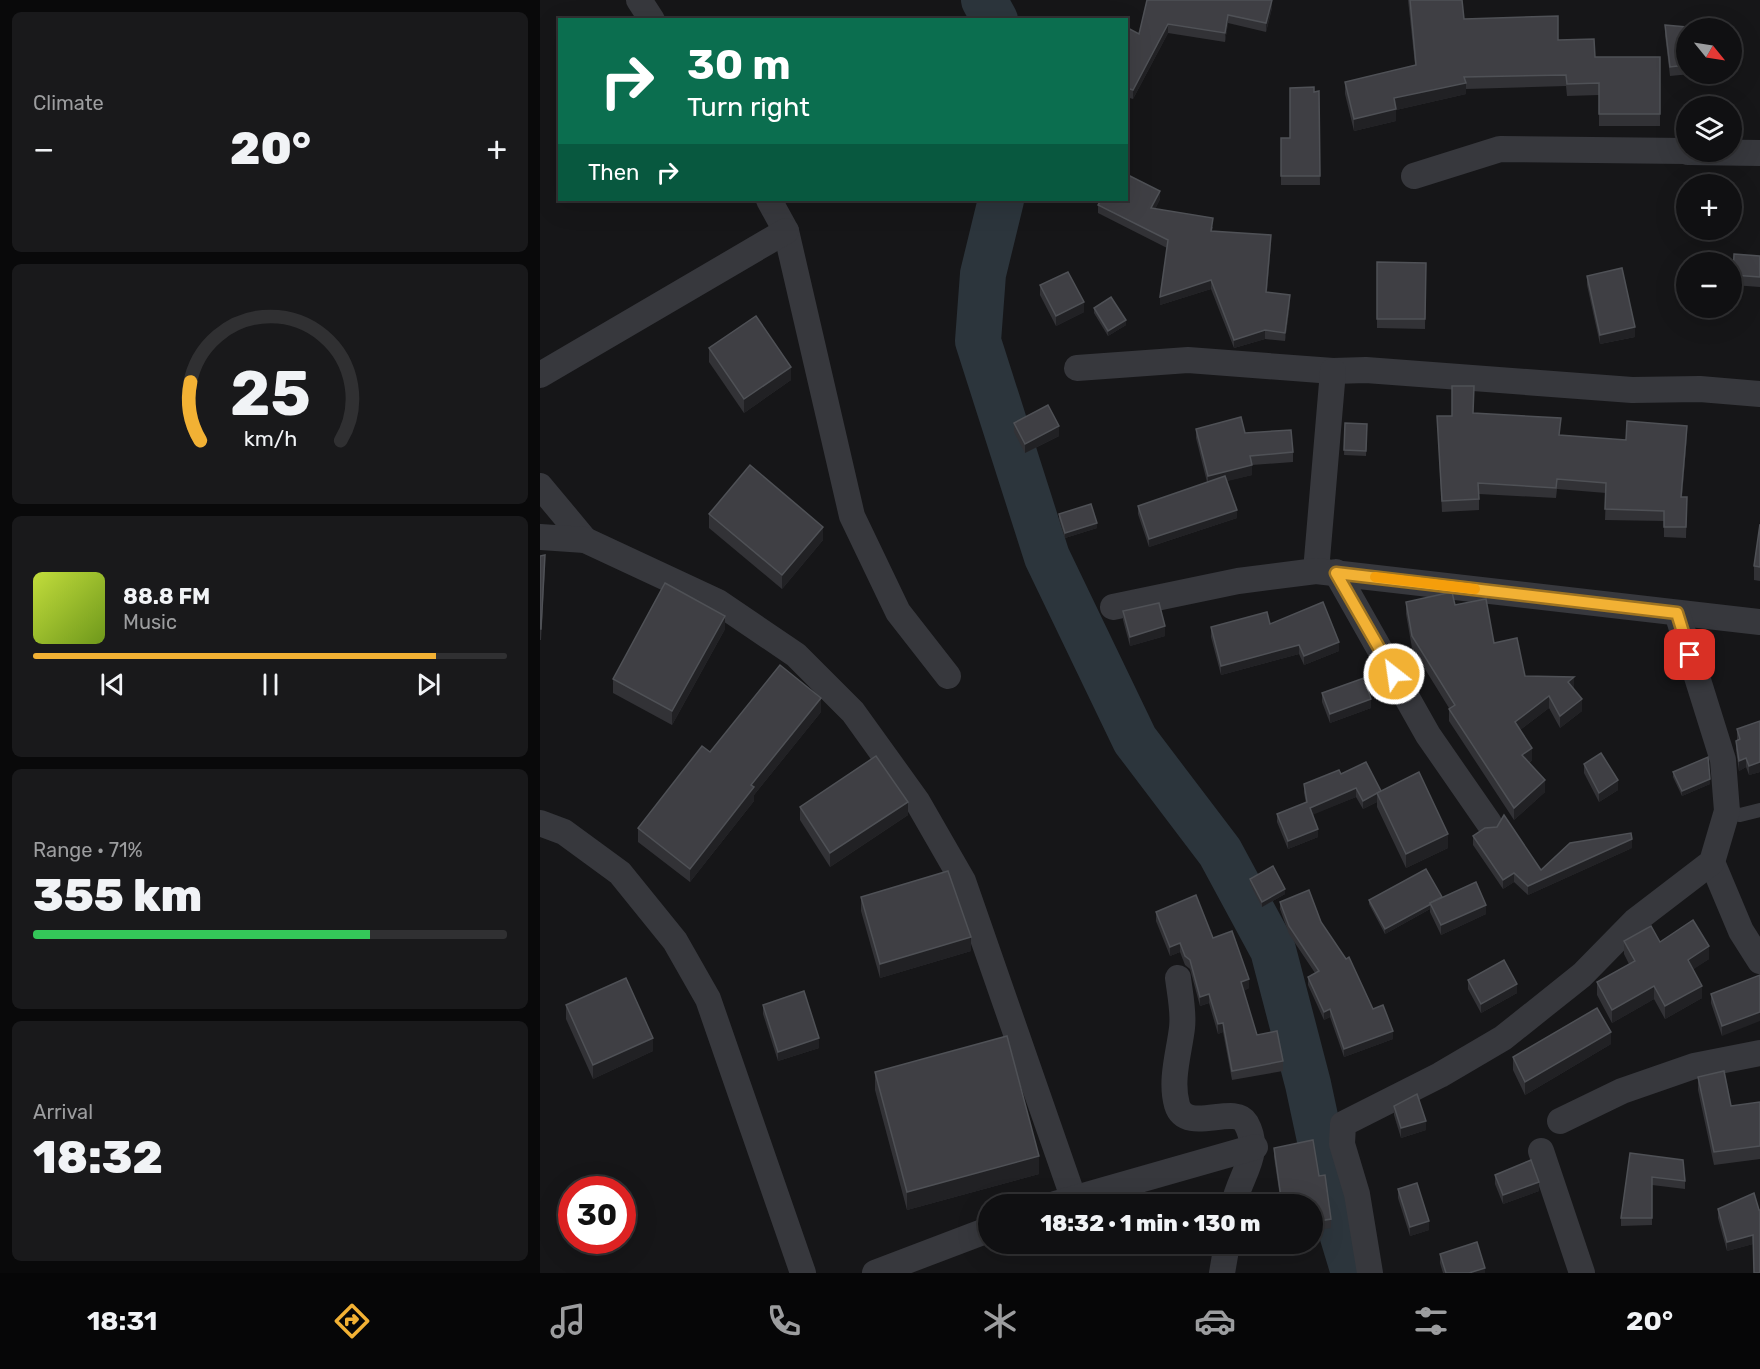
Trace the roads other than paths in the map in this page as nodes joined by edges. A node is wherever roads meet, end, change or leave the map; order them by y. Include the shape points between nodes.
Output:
1 (639, 0) edge
2 (651, 18) edge
3 (1676, 152) edge
4 (1742, 153) edge
5 (1760, 153) edge
6 (1414, 176) dead end
7 (770, 201) edge
8 (786, 231) junction
9 (1077, 368) dead end
10 (1333, 371) junction
11 (540, 375) edge
12 (1760, 394) edge
13 (540, 486) edge
14 (540, 537) edge
15 (585, 540) junction
16 (1326, 572) junction
17 (1113, 607) dead end
18 (1677, 613) junction
19 (1760, 622) edge
20 (948, 676) dead end
21 (1760, 810) edge
22 (1727, 811) junction
23 (1489, 823) dead end
24 (540, 824) edge
25 (1712, 862) junction
26 (1760, 962) edge
27 (1178, 978) dead end
28 (1760, 1053) edge
29 (1560, 1120) dead end
30 (1255, 1147) junction
31 (1541, 1151) dead end
32 (1062, 1194) edge
33 (1089, 1194) edge
34 (1238, 1194) edge
35 (978, 1234) edge
36 (1225, 1254) edge
37 (802, 1273) edge
38 (874, 1273) edge
39 (1222, 1273) edge
40 (1370, 1273) edge
41 (1582, 1273) edge

1 - 2 street
3 - 6 street via 1500,149
4 - 5 street
7 - 8 street
8 - 11 street
8 - 20 street via 852,516 898,612
9 - 10 street via 1188,360
10 - 12 street
10 - 16 street
13 - 15 street
14 - 15 street
15 - 32 street via 718,602 796,655 853,711 917,801 963,881
16 - 17 street via 1238,581
16 - 18 street
16 - 23 street via 1428,735
18 - 19 street
18 - 22 street via 1723,760
21 - 22 lane via 1740,815
22 - 25 street
24 - 37 street via 564,832 620,873 675,941 708,999
25 - 26 street via 1741,931
25 - 40 street via 1635,921 1582,975 1503,1038 1343,1124 1342,1144 1357,1194
27 - 30 street via 1183,1026 1175,1064 1177,1105 1192,1119 1237,1116 1245,1121
28 - 29 street via 1694,1065 1622,1091
30 - 33 street
30 - 34 street
31 - 41 street
35 - 38 street
36 - 39 street

